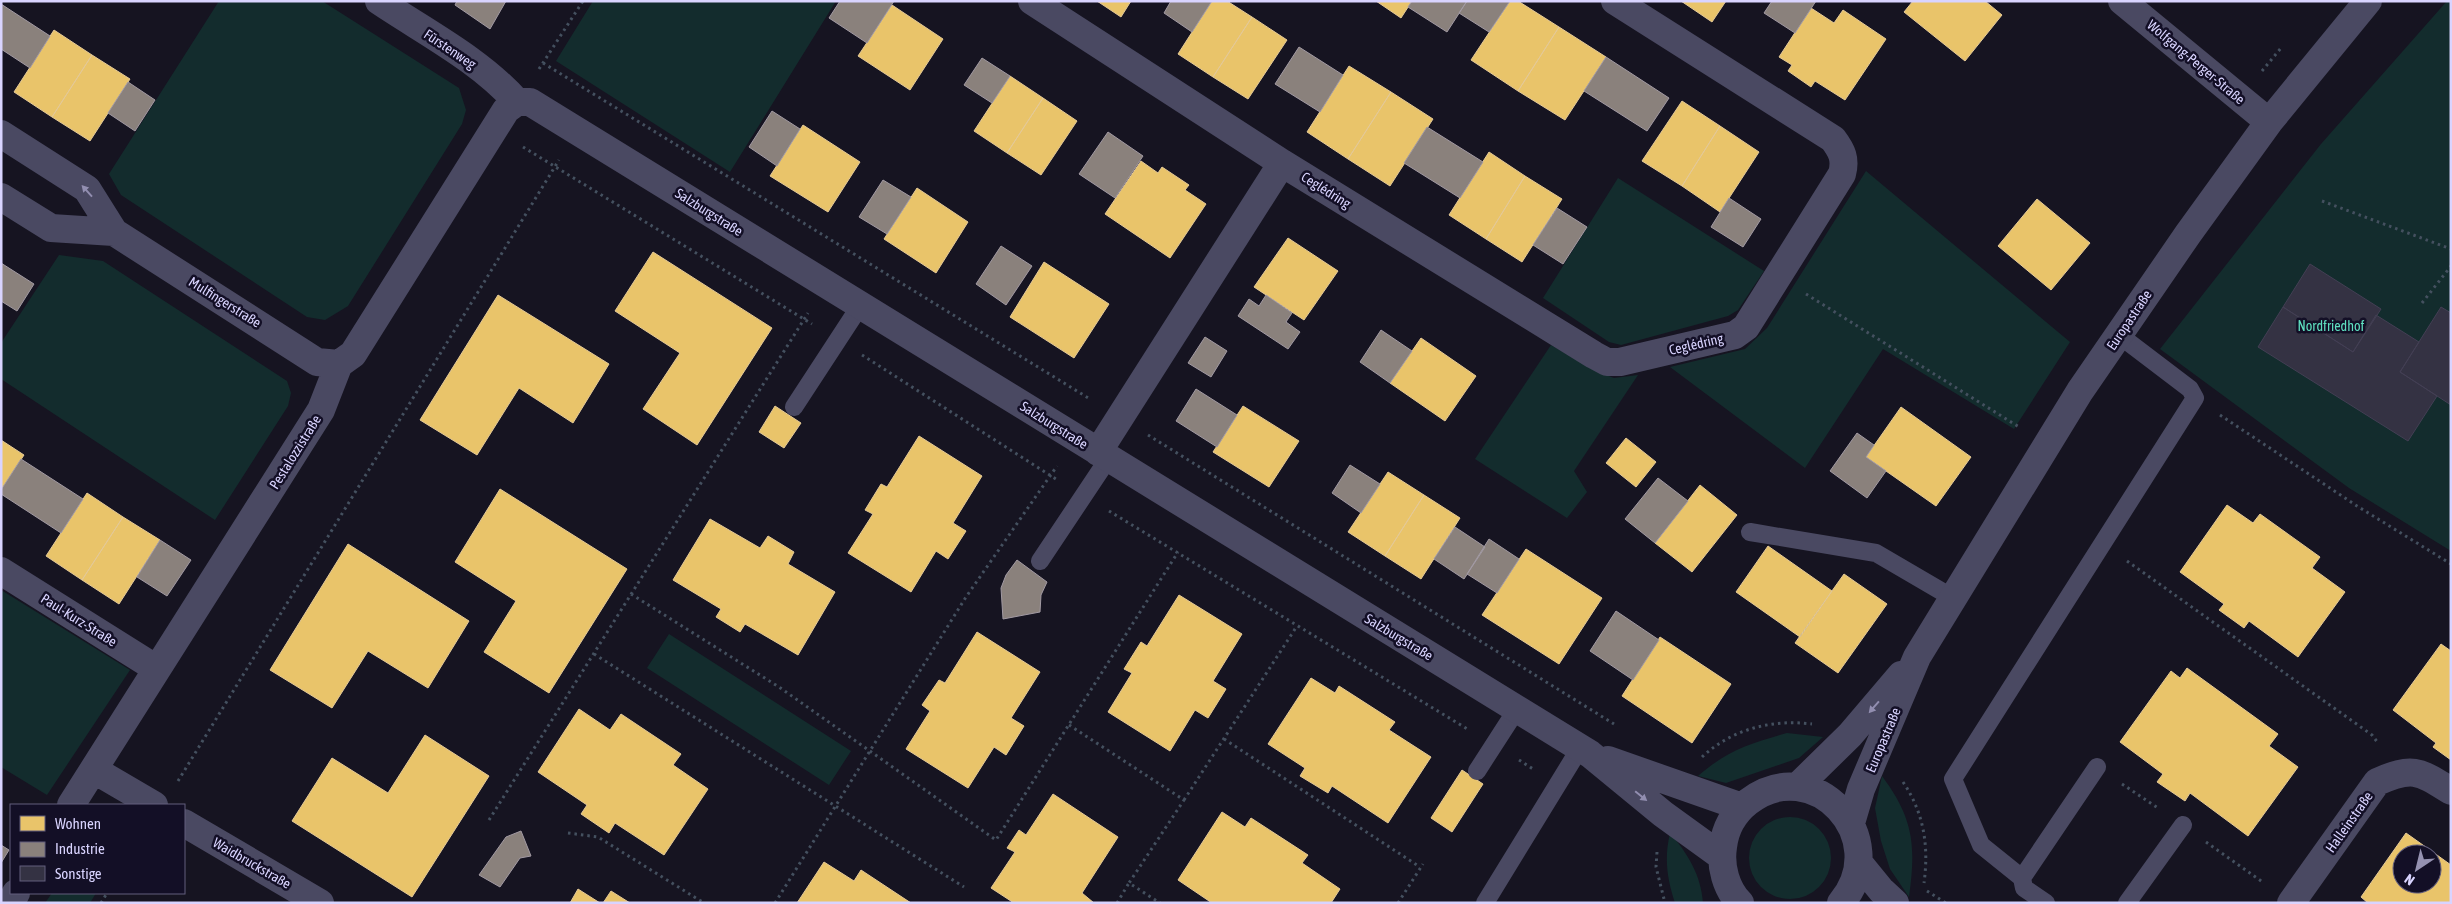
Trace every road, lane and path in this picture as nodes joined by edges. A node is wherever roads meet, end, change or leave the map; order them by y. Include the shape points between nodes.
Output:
1 (379, 1) edge
2 (583, 1) edge
3 (1032, 1) edge
4 (1615, 1) edge
5 (2122, 1) edge
6 (2368, 1) edge
7 (517, 102) junction
8 (2269, 122) junction
9 (577, 131) junction
10 (1, 134) edge
11 (1282, 163) junction
12 (1, 197) edge
13 (2322, 201) dead end
14 (114, 232) junction
15 (2451, 249) edge
16 (2451, 266) edge
17 (1778, 276) junction
18 (826, 284) junction
19 (2422, 303) dead end
20 (860, 306) junction
21 (2119, 335) junction
22 (339, 364) junction
23 (2195, 398) junction
24 (794, 407) dead end
25 (1075, 438) junction
26 (2047, 444) junction
27 (1103, 455) junction
28 (1750, 532) dead end
29 (2103, 545) junction
30 (1178, 552) dead end
31 (1040, 561) dead end
32 (2451, 564) edge
33 (1, 571) edge
34 (631, 594) junction
35 (1953, 598) junction
36 (1297, 626) dead end
37 (594, 654) junction
38 (1917, 657) junction
39 (157, 669) junction
40 (1517, 709) junction
41 (1069, 725) junction
42 (1224, 739) junction
43 (869, 751) junction
44 (1585, 751) junction
45 (2097, 767) joint
46 (94, 770) junction
47 (1477, 771) dead end
48 (2399, 772) junction
49 (1798, 787) junction
50 (2451, 791) edge
51 (164, 797) edge
52 (1184, 800) junction
53 (73, 804) edge
54 (835, 806) junction
55 (1742, 807) junction
56 (490, 820) dead end
57 (185, 824) edge
58 (1851, 824) junction
59 (2183, 825) junction
60 (568, 833) dead end
61 (1721, 856) junction
62 (1859, 863) junction
63 (1423, 864) dead end
64 (1420, 867) junction
65 (2022, 878) junction
66 (1129, 883) junction
67 (2268, 886) dead end
68 (964, 887) dead end
69 (1924, 888) dead end
70 (1731, 897) edge
71 (320, 903) edge
72 (704, 903) edge
73 (775, 903) edge
74 (1117, 903) edge
75 (1160, 903) edge
76 (1398, 903) edge
77 (1485, 903) edge
78 (1841, 903) edge
79 (1895, 903) edge
80 (1946, 903) edge
81 (2046, 903) edge
82 (2127, 903) edge
83 (2291, 903) edge

1 - 7 street, Fürstenweg via 482,70
2 - 7 path
3 - 11 street, Ceglédring
4 - 17 street, Ceglédring via 1833,139 1843,152 1842,174
5 - 8 street, Wolfgang-Perger-Straße
6 - 8 street, Europastraße
7 - 9 street, Salzburgstraße via 530,102
7 - 22 street, Pestalozzistraße via 498,122 353,354
8 - 21 street, Europastraße
9 - 18 street, Salzburgstraße
9 - 51 path
14 -> 10 street, Mulfingerstraße via 87,189
11 - 17 street, Ceglédring via 1607,362 1620,362 1734,335 1746,327
11 - 27 street
12 - 14 street, Mulfingerstraße via 51,228
13 - 15 path
14 - 22 street, Mulfingerstraße via 317,362
16 - 19 path
17 - 26 path
18 - 20 street, Salzburgstraße
18 - 34 path
20 - 24 lane
20 - 25 street, Salzburgstraße
21 - 23 lane via 2190,389
21 - 26 street, Europastraße
22 - 39 street, Pestalozzistraße via 322,410
23 - 29 lane
23 - 32 path
25 - 27 street, Salzburgstraße
25 - 43 path via 966,598
26 - 35 street, Europastraße
27 - 31 lane
27 - 40 street, Salzburgstraße
28 - 35 lane via 1876,553
29 - 48 path via 2372,735
29 - 65 lane via 1954,779 1981,845
30 - 41 path
33 - 39 street, Paul-Kurz-Straße
34 - 37 path
34 - 43 path via 779,688
35 - 38 street, Europastraße
36 - 42 path
37 - 54 path
37 - 56 path
38 -> 49 street, Europastraße via 1850,735
38 - 58 street, Europastraße via 1861,788
39 - 46 street, Pestalozzistraße
40 - 44 street, Salzburgstraße
40 - 47 lane
41 - 43 path via 996,840
41 - 52 path
42 - 52 path
42 - 64 path
43 - 54 path
44 - 55 street, Salzburgstraße
44 -> 61 street, Salzburgstraße
44 - 77 lane
45 - 59 path
45 - 65 lane
46 - 51 street
46 - 53 street, Pestalozzistraße
48 - 50 street via 2423,774
48 - 83 street, Halleinstraße via 2377,782
49 - 55 street via 1767,791
49 - 58 street via 1829,799
52 - 66 path
54 - 68 path
54 - 73 path
55 - 61 street via 1731,821
57 - 71 street, Waidbruckstraße
58 - 62 street via 1858,843
59 - 67 path
59 - 82 lane
60 - 72 path via 598,837
61 - 70 street
62 - 78 street via 1856,878
62 - 79 street
63 - 64 path
64 - 76 path
65 - 81 lane via 2024,888
66 - 74 path
66 - 75 path
69 - 80 path

